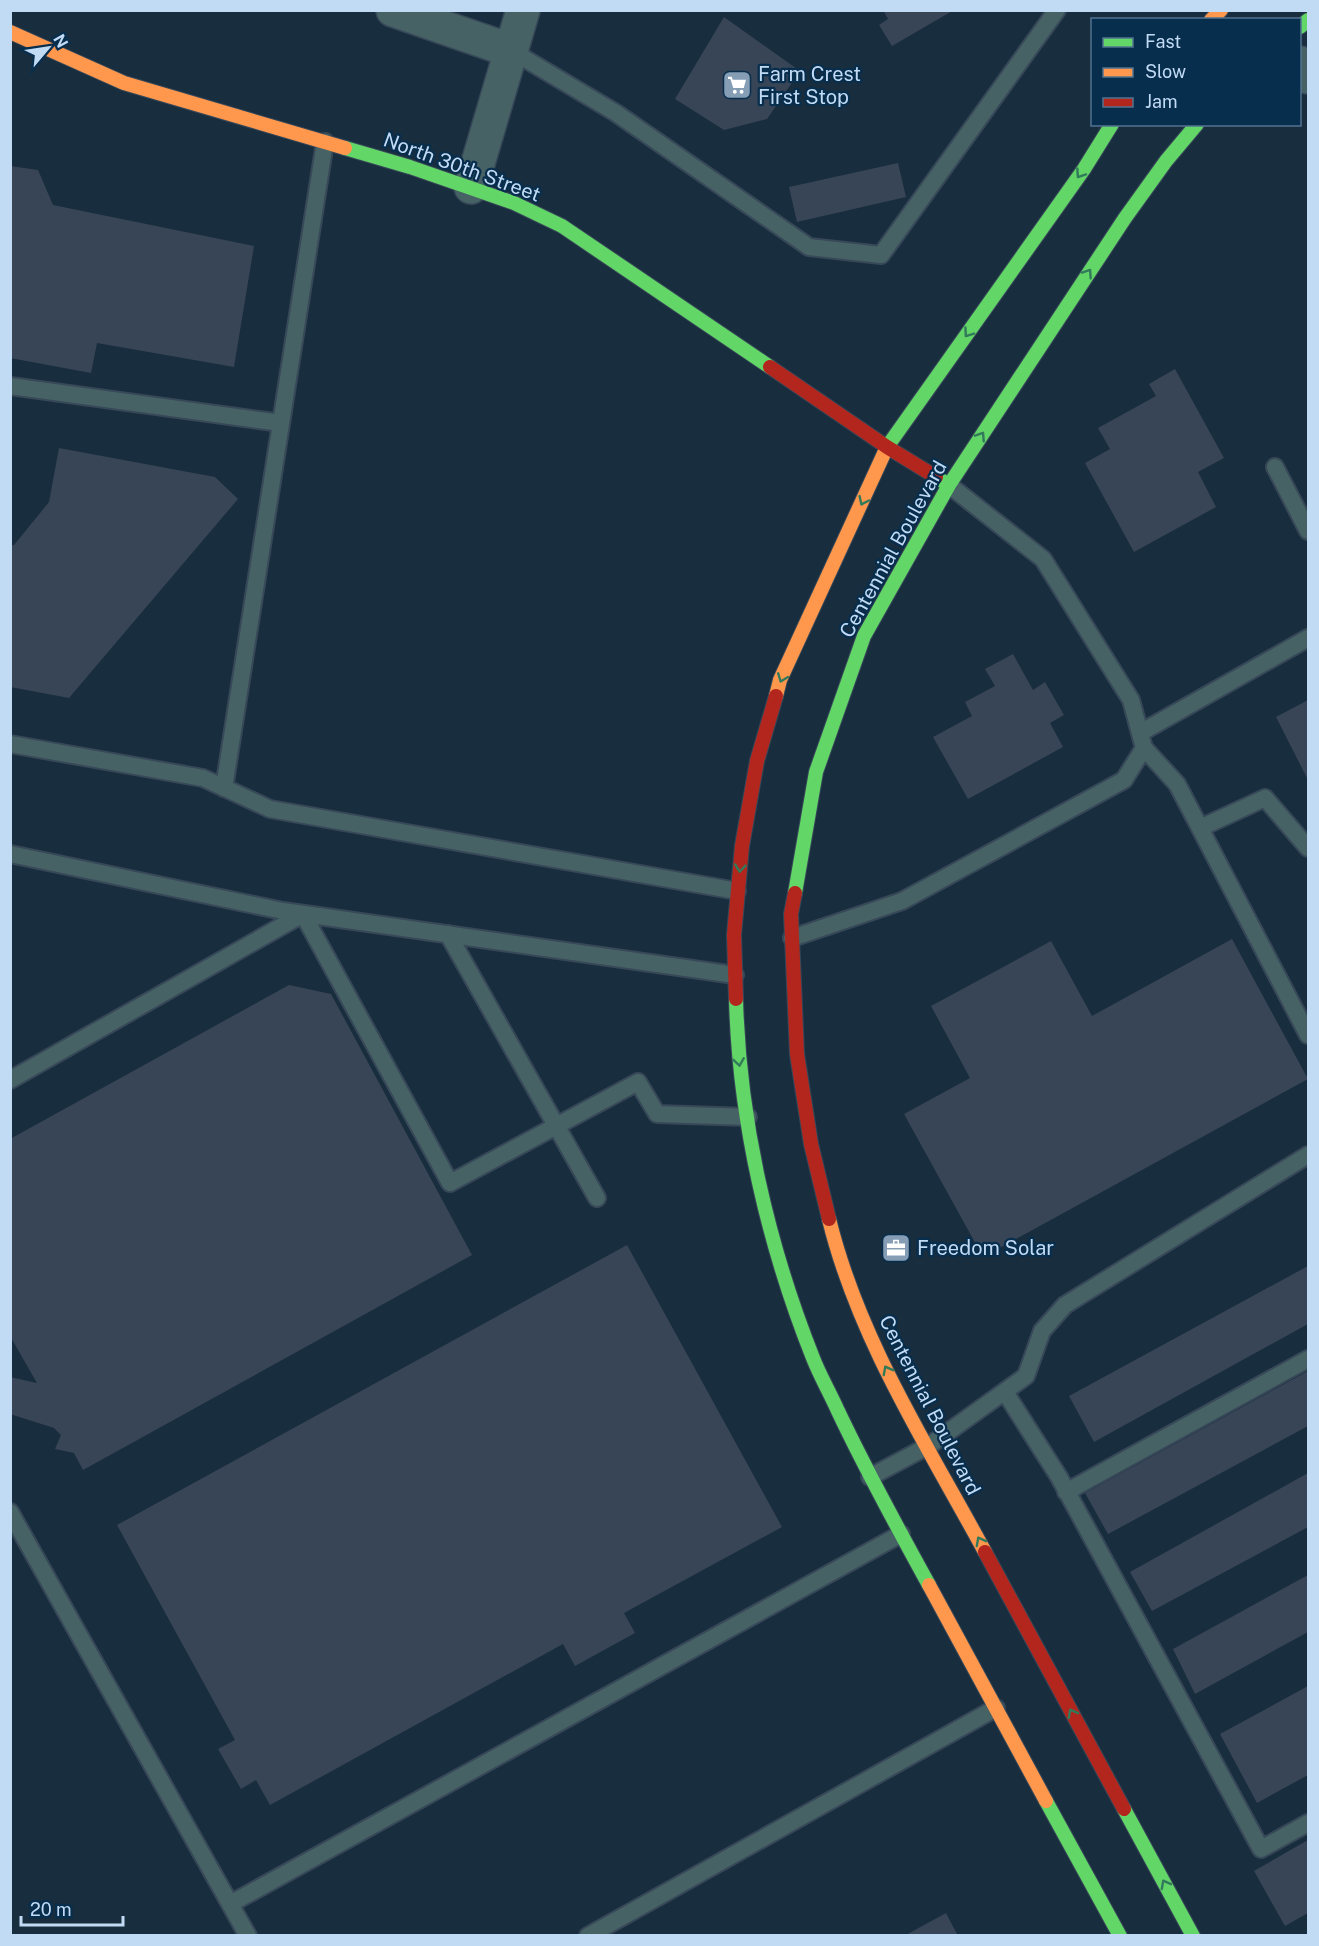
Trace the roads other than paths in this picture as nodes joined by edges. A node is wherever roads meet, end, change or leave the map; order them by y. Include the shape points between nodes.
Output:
1 (393, 10) edge
2 (523, 10) edge
3 (1057, 10) edge
4 (10, 32) edge
5 (512, 51) junction
6 (1111, 126) edge
7 (1195, 126) edge
8 (326, 142) junction
9 (471, 187) junction
10 (10, 386) edge
11 (281, 423) junction
12 (887, 447) junction
13 (1275, 467) dead end
14 (949, 485) junction
15 (1308, 531) edge
16 (1308, 638) edge
17 (1142, 740) junction
18 (10, 744) edge
19 (224, 788) junction
20 (1200, 828) junction
21 (1308, 848) edge
22 (10, 854) edge
23 (737, 891) junction
24 (303, 914) junction
25 (448, 934) junction
26 (792, 938) junction
27 (735, 975) junction
28 (1308, 1035) edge
29 (10, 1080) edge
30 (748, 1117) junction
31 (556, 1125) junction
32 (1308, 1155) edge
33 (597, 1198) dead end
34 (1308, 1359) edge
35 (1005, 1392) junction
36 (928, 1446) junction
37 (870, 1477) junction
38 (1066, 1492) junction
39 (10, 1512) edge
40 (901, 1534) junction
41 (996, 1708) junction
42 (1308, 1823) edge
43 (230, 1904) junction
44 (248, 1935) edge
45 (588, 1935) edge
46 (1120, 1935) edge
47 (1193, 1935) edge

1 - 5 street
2 - 5 street
3 - 5 lane via 881,255 809,247 616,112
4 - 8 main road, North 30th Street via 124,83
5 - 9 street
6 -> 12 main road, Centennial Boulevard
14 -> 7 main road, Centennial Boulevard via 1125,218
8 - 9 main road, North 30th Street
8 - 11 lane
9 - 12 main road, North 30th Street via 562,226
10 - 11 lane
11 - 19 lane
12 - 14 main road, North 30th Street
12 -> 23 main road, Centennial Boulevard via 780,680 757,761
13 - 15 lane
14 - 17 lane via 1043,559 1131,700
14 - 26 main road, Centennial Boulevard via 864,636 816,772 791,914
16 - 17 lane
17 - 20 lane via 1177,784
17 - 26 lane via 1124,780 902,901
18 - 19 lane via 203,778
19 - 23 lane via 270,809
20 - 21 lane via 1265,798
20 - 28 lane
22 - 24 lane
23 - 27 main road, Centennial Boulevard
24 - 25 lane
24 - 29 lane
24 - 31 lane via 450,1183
25 - 27 lane
25 - 31 lane
36 -> 26 main road, Centennial Boulevard via 873,1345 838,1256 811,1144 797,1054
27 -> 30 main road, Centennial Boulevard via 737,1049
30 - 31 lane via 657,1114 638,1082
30 - 37 main road, Centennial Boulevard via 777,1253 813,1358
31 - 33 lane
32 - 35 lane via 1065,1305 1042,1330 1026,1376
34 - 38 lane
35 - 36 lane
35 - 38 lane
36 - 37 lane
47 -> 36 main road, Centennial Boulevard
37 - 40 main road, Centennial Boulevard
38 - 42 lane via 1261,1849
39 - 43 lane
40 - 41 main road, Centennial Boulevard
40 - 43 lane
41 - 45 lane
41 - 46 main road, Centennial Boulevard
43 - 44 lane

